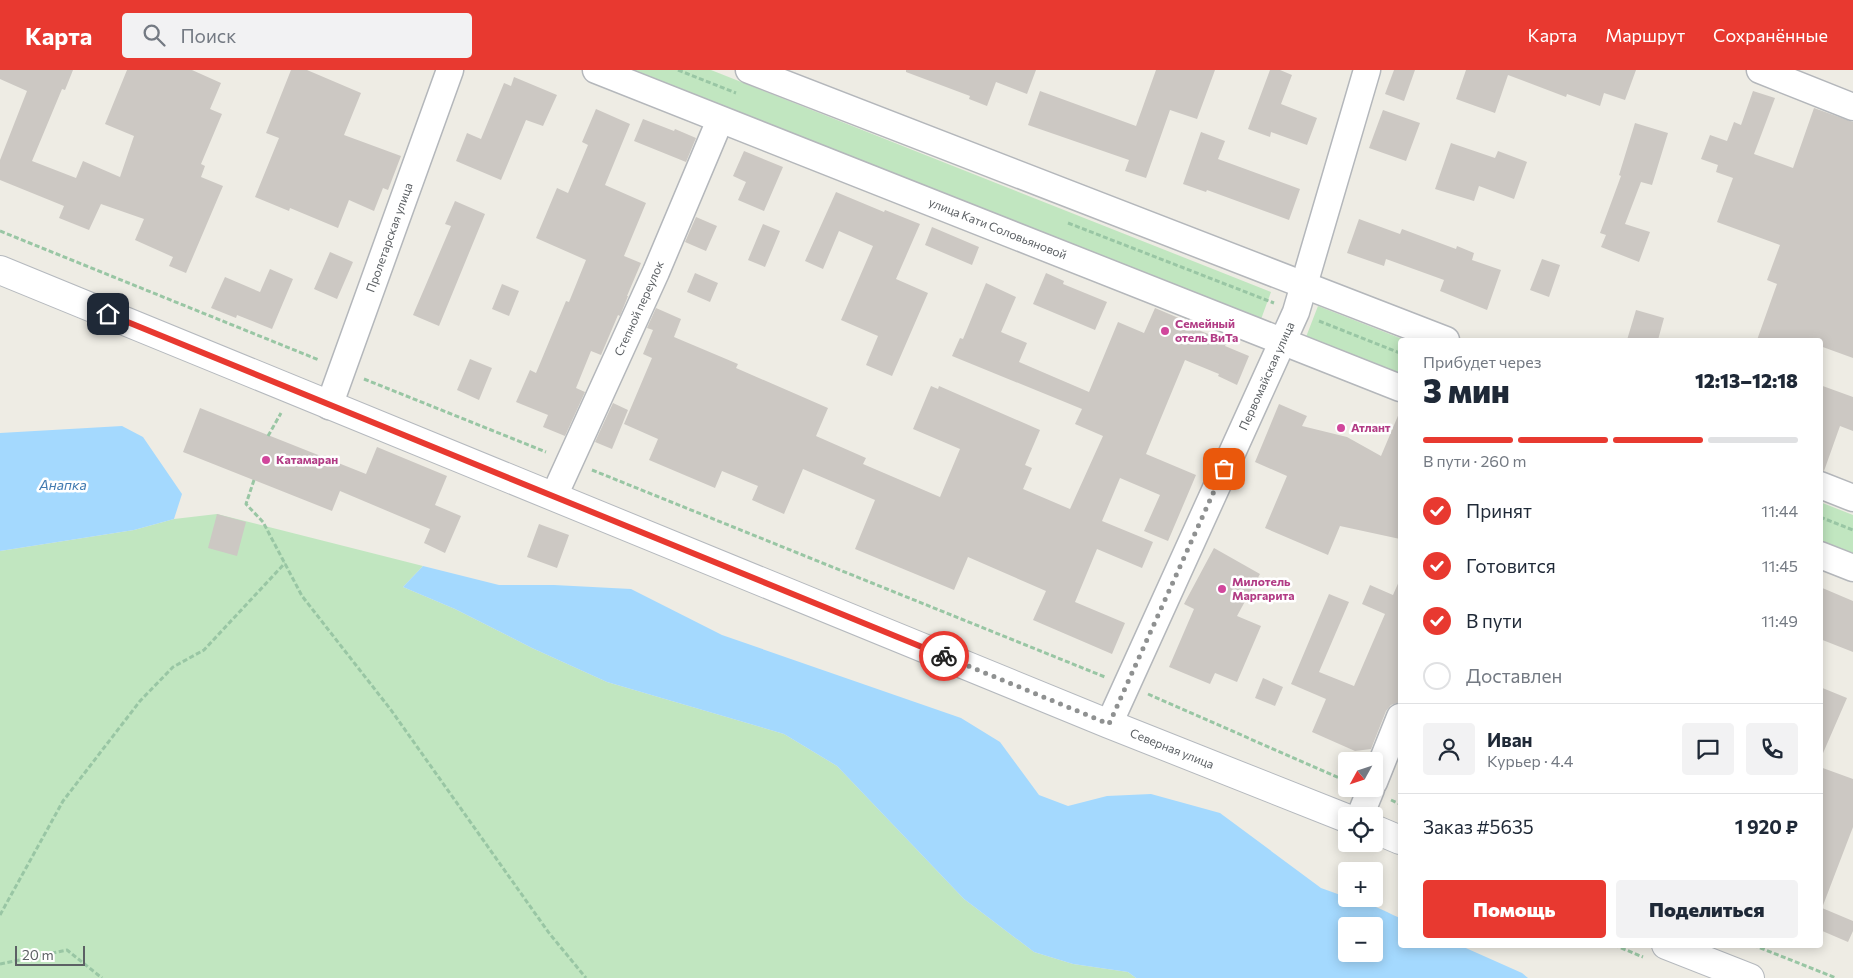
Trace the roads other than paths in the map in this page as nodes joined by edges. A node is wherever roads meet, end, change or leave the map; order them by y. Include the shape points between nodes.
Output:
1 (450, 70) edge
2 (596, 70) edge
3 (749, 70) edge
4 (1367, 70) edge
5 (1760, 70) edge
6 (1853, 107) edge
7 (720, 120) junction
8 (0, 270) edge
9 (1304, 285) junction
10 (1441, 338) edge
11 (1282, 342) junction
12 (1398, 387) edge
13 (330, 406) junction
14 (1823, 486) edge
15 (554, 496) junction
16 (1853, 498) edge
17 (1823, 556) edge
18 (1853, 568) edge
19 (1398, 722) edge
20 (1109, 724) junction
21 (1383, 760) edge
22 (1338, 815) edge
23 (1383, 833) edge
24 (1398, 839) edge
25 (1674, 948) edge
26 (1750, 978) edge

1 - 13 street, Пролетарская улица
2 - 7 street, улица Кати Соловьяновой
3 - 9 street
4 - 9 street, Первомайская улица
5 - 6 street
7 - 11 street, улица Кати Соловьяновой
7 - 15 street, Степной переулок via 656,272
8 - 13 street, Северная улица
9 - 10 street
9 - 11 street, Первомайская улица
11 - 12 street, улица Кати Соловьяновой
11 - 20 street, Первомайская улица
13 - 15 street, Северная улица
14 - 16 street
15 - 20 street, Северная улица
17 - 18 street
19 - 21 street
20 - 22 street, Северная улица
23 - 24 street
25 - 26 street

